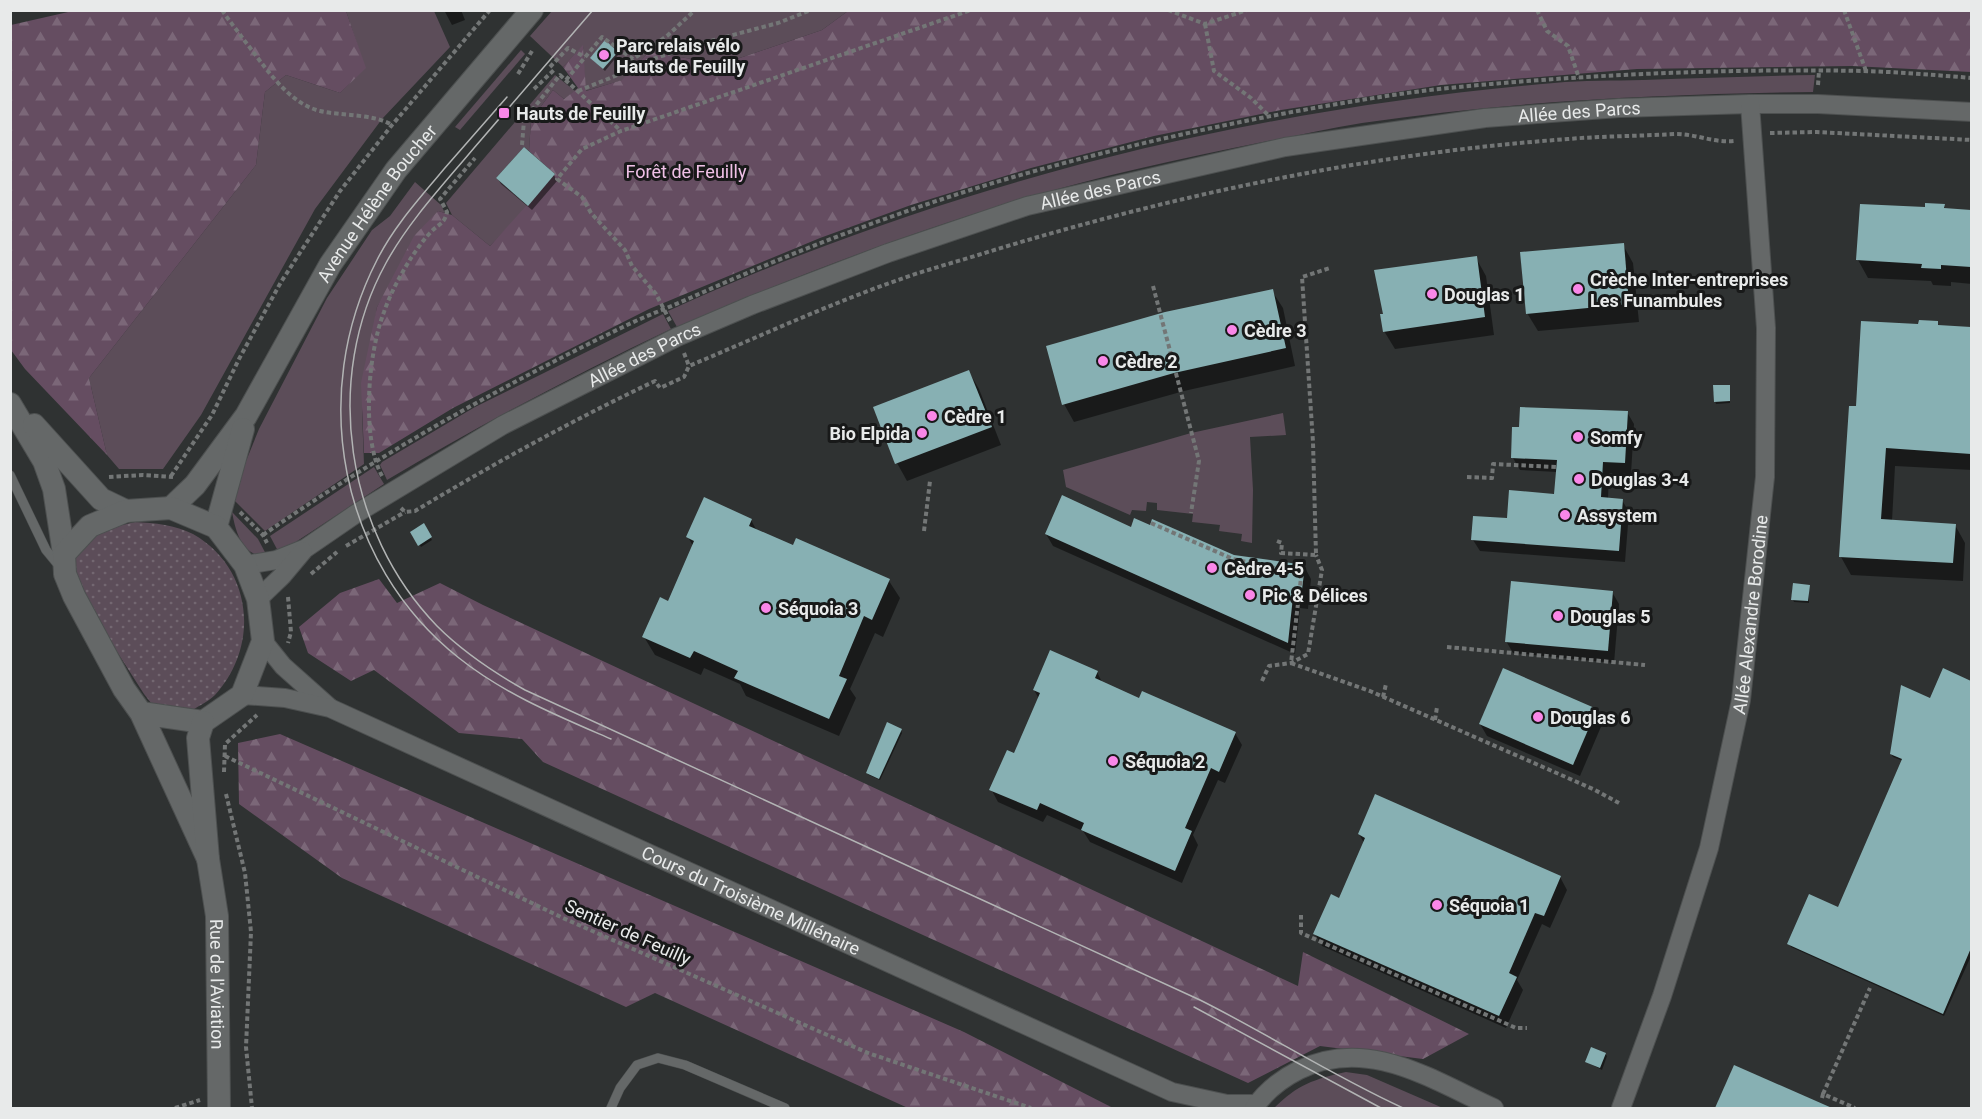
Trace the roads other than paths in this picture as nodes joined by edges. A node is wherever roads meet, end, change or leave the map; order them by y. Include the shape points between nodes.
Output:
1 (532, 10) edge
2 (1750, 104) junction
3 (1971, 112) edge
4 (10, 402) edge
5 (246, 416) junction
6 (10, 475) edge
7 (171, 508) junction
8 (126, 511) junction
9 (216, 527) junction
10 (64, 564) junction
11 (245, 565) junction
12 (279, 568) junction
13 (258, 599) junction
14 (263, 640) junction
15 (242, 695) junction
16 (330, 708) junction
17 (141, 713) junction
18 (203, 722) junction
19 (208, 859) junction
20 (1172, 1092) junction
21 (1255, 1106) edge
22 (219, 1108) edge
23 (611, 1108) edge
24 (785, 1108) edge
25 (1193, 1108) edge
26 (1494, 1108) edge
27 (1621, 1108) edge

1 - 5 street, Avenue Hélène Boucher via 389,180 330,265
2 - 3 street, Allée des Parcs
2 - 12 street, Allée des Parcs via 1619,108 1474,119 1285,147 1027,206 888,253 677,337 503,425 391,492
2 - 27 street, Allée Alexandre Borodine via 1766,328 1765,477 1741,700 1706,857
4 - 8 street, Rue de l'Aviation via 101,499
4 - 10 street, Rue de l'Aviation via 44,461 54,489
5 - 7 street, Avenue Hélène Boucher via 195,485
5 - 9 street, Avenue Hélène Boucher
6 - 10 lane via 46,550
7 - 8 street
7 - 9 street
8 - 10 street via 90,526
9 - 11 street
10 - 17 street, Rue de l'Aviation via 74,596
11 - 12 street, Allée des Parcs
11 - 13 street
12 - 13 street, Allée des Parcs
13 - 14 street
14 - 15 street
14 - 16 street, Cours du Troisième Millénaire via 283,666
15 - 16 street, Cours du Troisième Millénaire
15 - 18 street
16 - 20 street, Cours du Troisième Millénaire
17 - 18 street
17 - 19 street, Rue de l'Aviation
18 - 19 street, Rue de l'Aviation via 198,738
19 - 22 street, Rue de l'Aviation via 217,916
20 - 21 street, Cours du Troisième Millénaire
20 - 25 street, Cours du Troisième Millénaire
21 - 26 street, Cours du Troisième Millénaire via 1275,1085 1305,1068 1334,1058 1361,1057 1400,1065
23 - 24 lane via 637,1065 658,1058 685,1065

